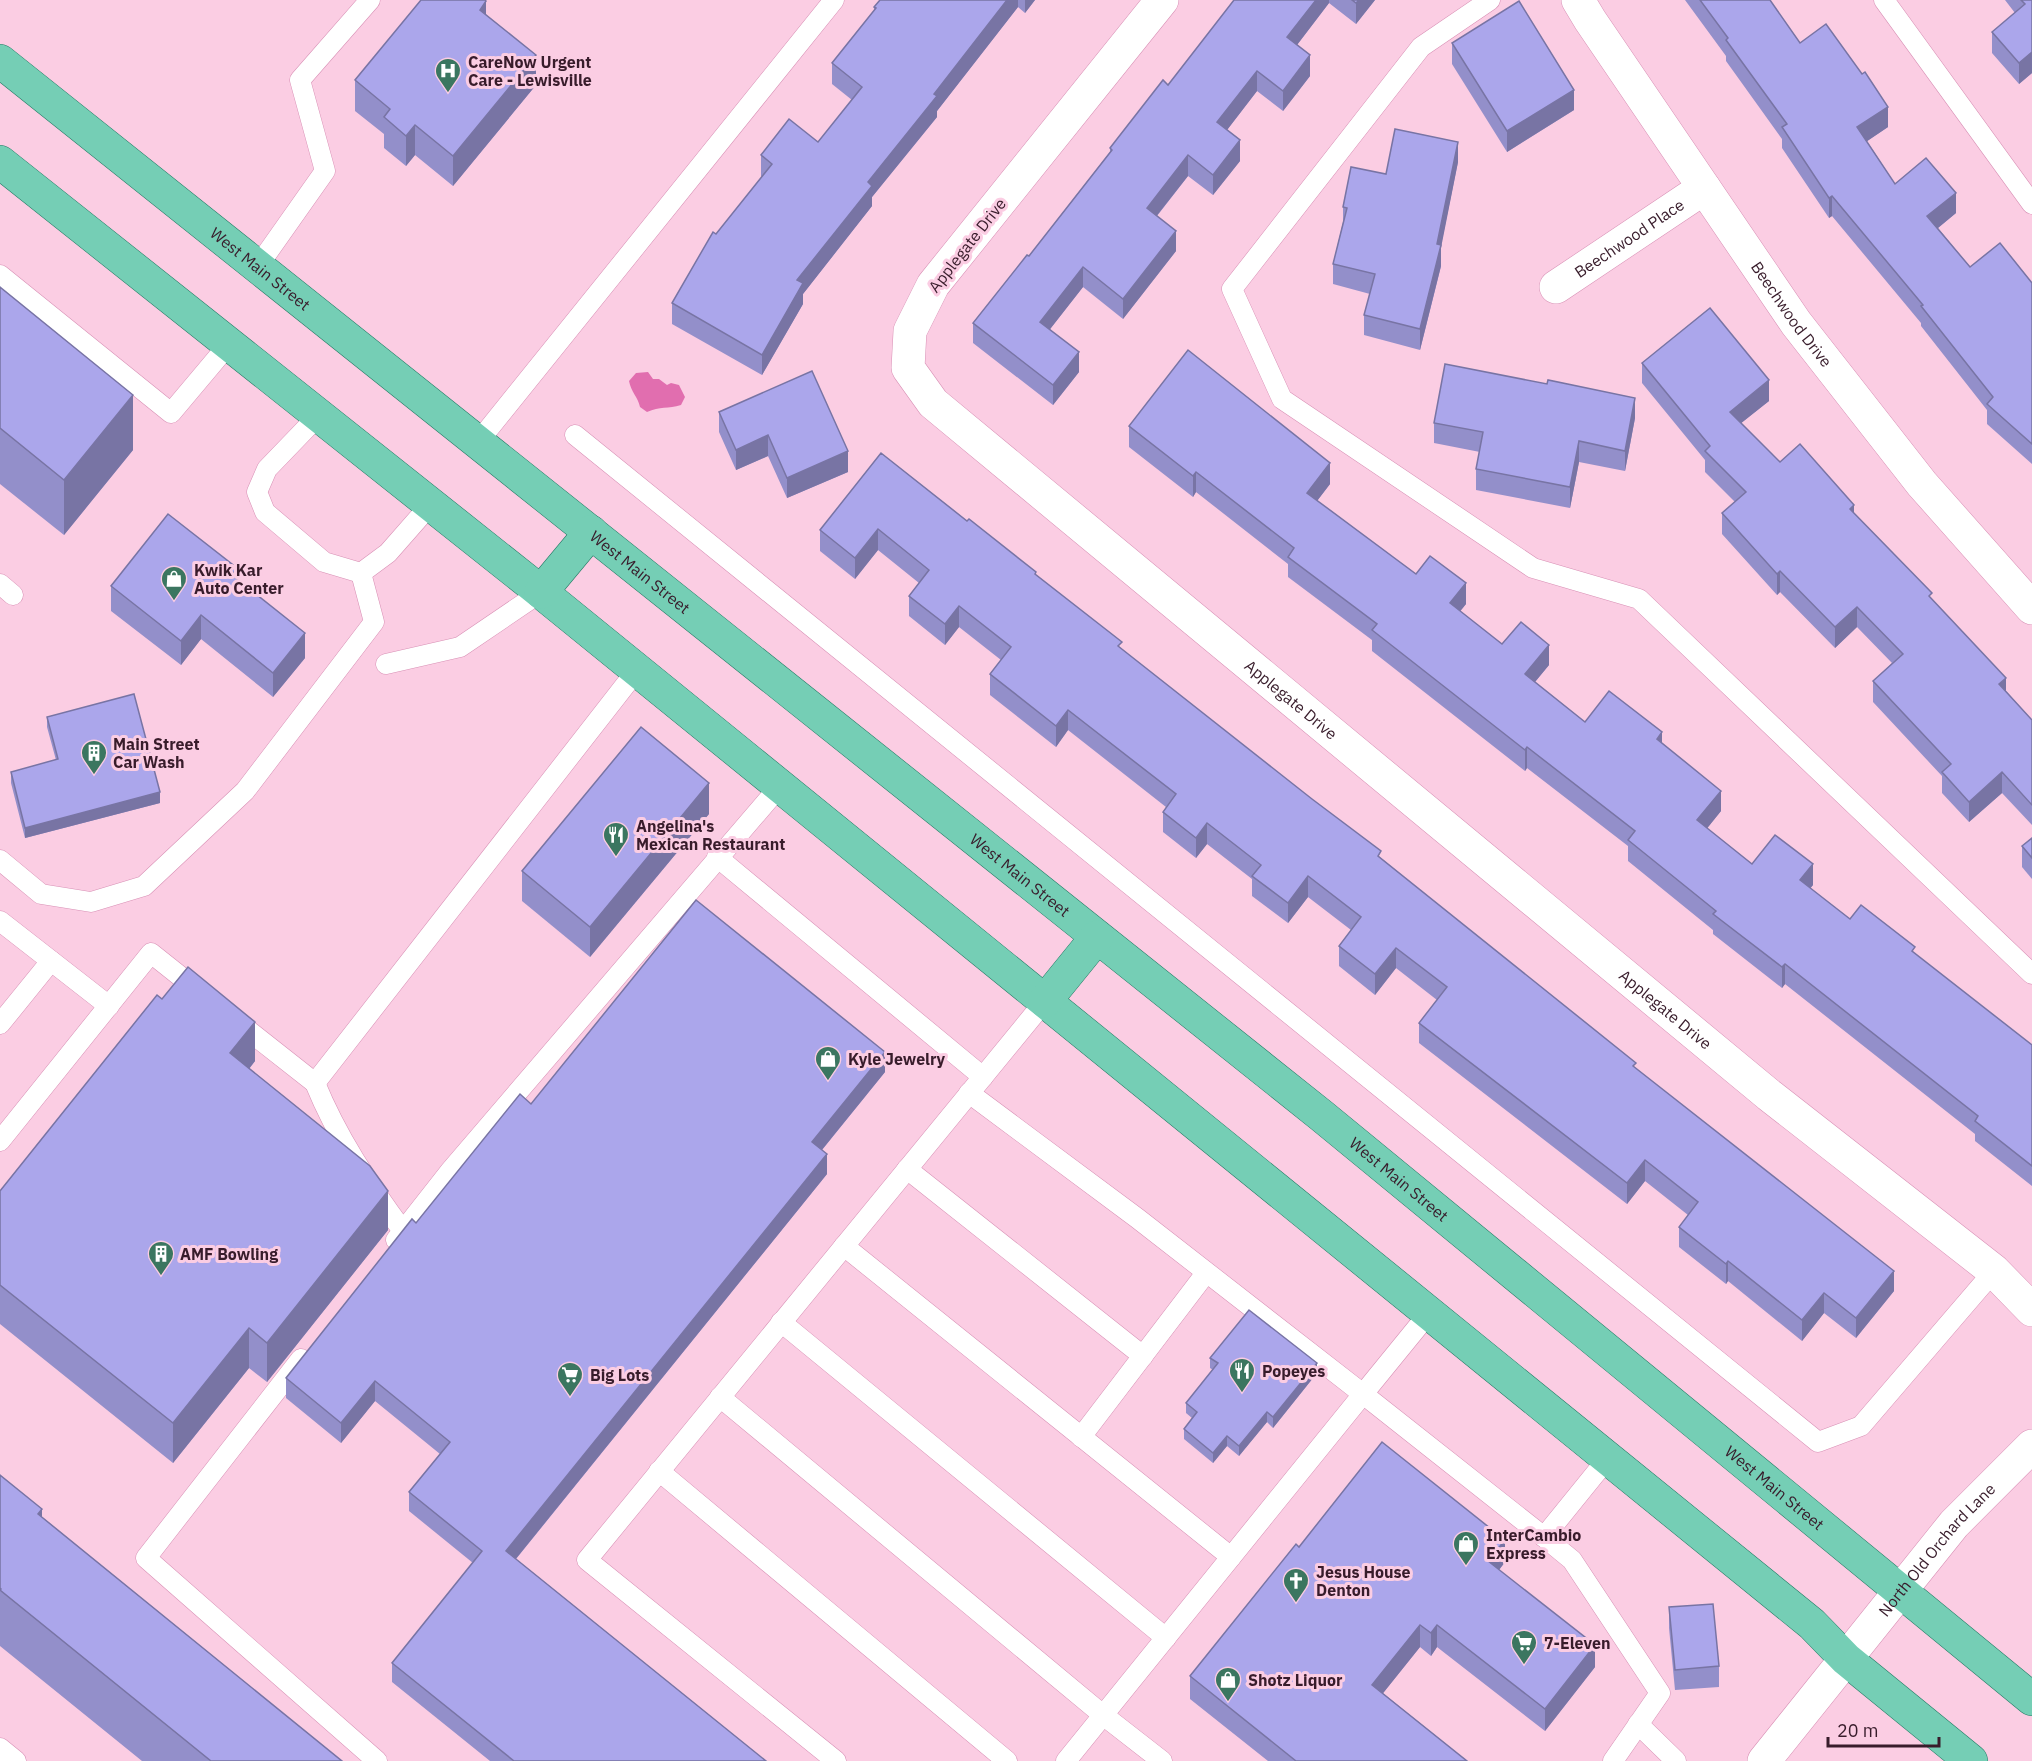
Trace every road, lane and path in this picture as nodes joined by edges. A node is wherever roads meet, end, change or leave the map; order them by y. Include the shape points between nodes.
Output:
1 (370, 0) edge
2 (834, 0) edge
3 (1162, 0) edge
4 (1490, 0) edge
5 (1578, 0) edge
6 (1884, 0) edge
7 (0, 61) edge
8 (0, 162) edge
9 (1704, 188) junction
10 (2032, 204) edge
11 (258, 266) junction
12 (0, 275) edge
13 (1556, 287) dead end
14 (229, 344) junction
15 (319, 415) junction
16 (575, 435) dead end
17 (478, 442) junction
18 (431, 504) junction
19 (591, 532) junction
20 (361, 573) junction
21 (541, 592) junction
22 (2032, 608) edge
23 (386, 664) dead end
24 (637, 670) junction
25 (780, 786) junction
26 (717, 857) junction
27 (0, 860) edge
28 (0, 921) edge
29 (1097, 937) junction
30 (51, 961) junction
31 (2032, 974) edge
32 (1045, 1001) junction
33 (109, 1006) junction
34 (0, 1024) edge
35 (983, 1077) junction
36 (315, 1083) junction
37 (969, 1093) junction
38 (0, 1141) edge
39 (907, 1169) junction
40 (403, 1232) junction
41 (844, 1246) junction
42 (386, 1252) edge
43 (1995, 1271) junction
44 (1206, 1273) junction
45 (2032, 1310) edge
46 (1429, 1313) junction
47 (782, 1322) junction
48 (315, 1342) edge
49 (1143, 1356) junction
50 (1363, 1394) junction
51 (720, 1397) junction
52 (1081, 1437) junction
53 (2032, 1446) edge
54 (1608, 1458) junction
55 (659, 1471) junction
56 (1544, 1538) junction
57 (1231, 1557) junction
58 (1901, 1591) junction
59 (1166, 1638) junction
60 (1846, 1659) junction
61 (2032, 1699) edge
62 (1103, 1715) junction
63 (1638, 1724) junction
64 (0, 1748) edge
65 (1962, 1758) edge
66 (16, 1761) edge
67 (378, 1761) edge
68 (836, 1761) edge
69 (1008, 1761) edge
70 (1066, 1761) edge
71 (1162, 1761) edge
72 (1613, 1761) edge
73 (1676, 1761) edge
74 (1764, 1761) edge

1 - 11 lane via 300,80 325,171
2 - 17 lane
3 - 43 street, Applegate Drive via 933,285 910,331 908,368 933,404 1769,1095
4 - 31 lane via 1421,46 1232,289 1282,399 1533,568 1639,599
5 - 9 street, Beechwood Drive
6 - 10 lane
7 - 11 main road, West Main Street
8 - 14 main road
9 - 13 street, Beechwood Place
9 - 22 street, Beechwood Drive via 1796,323 1922,484
11 - 17 main road, West Main Street
12 - 14 lane via 171,413
14 - 15 main road
15 - 18 main road
15 - 20 lane via 267,469 257,492 265,512 324,562
16 - 43 lane via 1818,1442 1861,1426
17 - 19 main road, West Main Street
18 - 20 lane via 388,553
18 - 21 main road
19 - 21 main road
19 - 29 main road, West Main Street
20 - 27 lane via 374,621 245,791 144,886 91,902 41,894
21 - 23 lane via 460,646
21 - 24 main road
24 - 25 main road
24 - 36 lane
25 - 26 lane
25 - 32 main road
26 - 35 lane
26 - 40 lane via 458,1161
28 - 30 lane
29 - 32 main road
29 - 58 main road, West Main Street via 1322,1116
30 - 33 lane
30 - 34 lane
32 - 35 lane
32 - 46 main road
33 - 36 lane via 151,953
33 - 38 lane
35 - 37 lane
36 - 40 lane via 328,1115 371,1188
37 - 39 lane
37 - 44 lane
39 - 41 lane
39 - 49 lane
40 - 42 lane
41 - 47 lane
41 - 52 lane
43 - 45 street, Applegate Drive
44 - 49 lane
44 - 50 lane
46 - 50 lane
46 - 54 main road
47 - 51 lane
47 - 59 lane
48 - 67 lane via 146,1558
49 - 52 lane
50 - 56 lane
50 - 57 lane
51 - 55 lane
51 - 62 lane
52 - 57 lane
53 - 58 street, North Old Orchard Lane via 1954,1524
54 - 56 lane
54 - 60 main road via 1812,1624
55 - 68 lane via 586,1560
55 - 69 lane
56 - 63 lane via 1572,1560 1660,1693
57 - 59 lane
58 - 60 street, North Old Orchard Lane
58 - 61 main road, West Main Street
59 - 62 lane
60 - 65 main road
60 - 74 street, North Old Orchard Lane
62 - 70 lane
62 - 71 lane
63 - 72 lane
63 - 73 lane
64 - 66 lane

